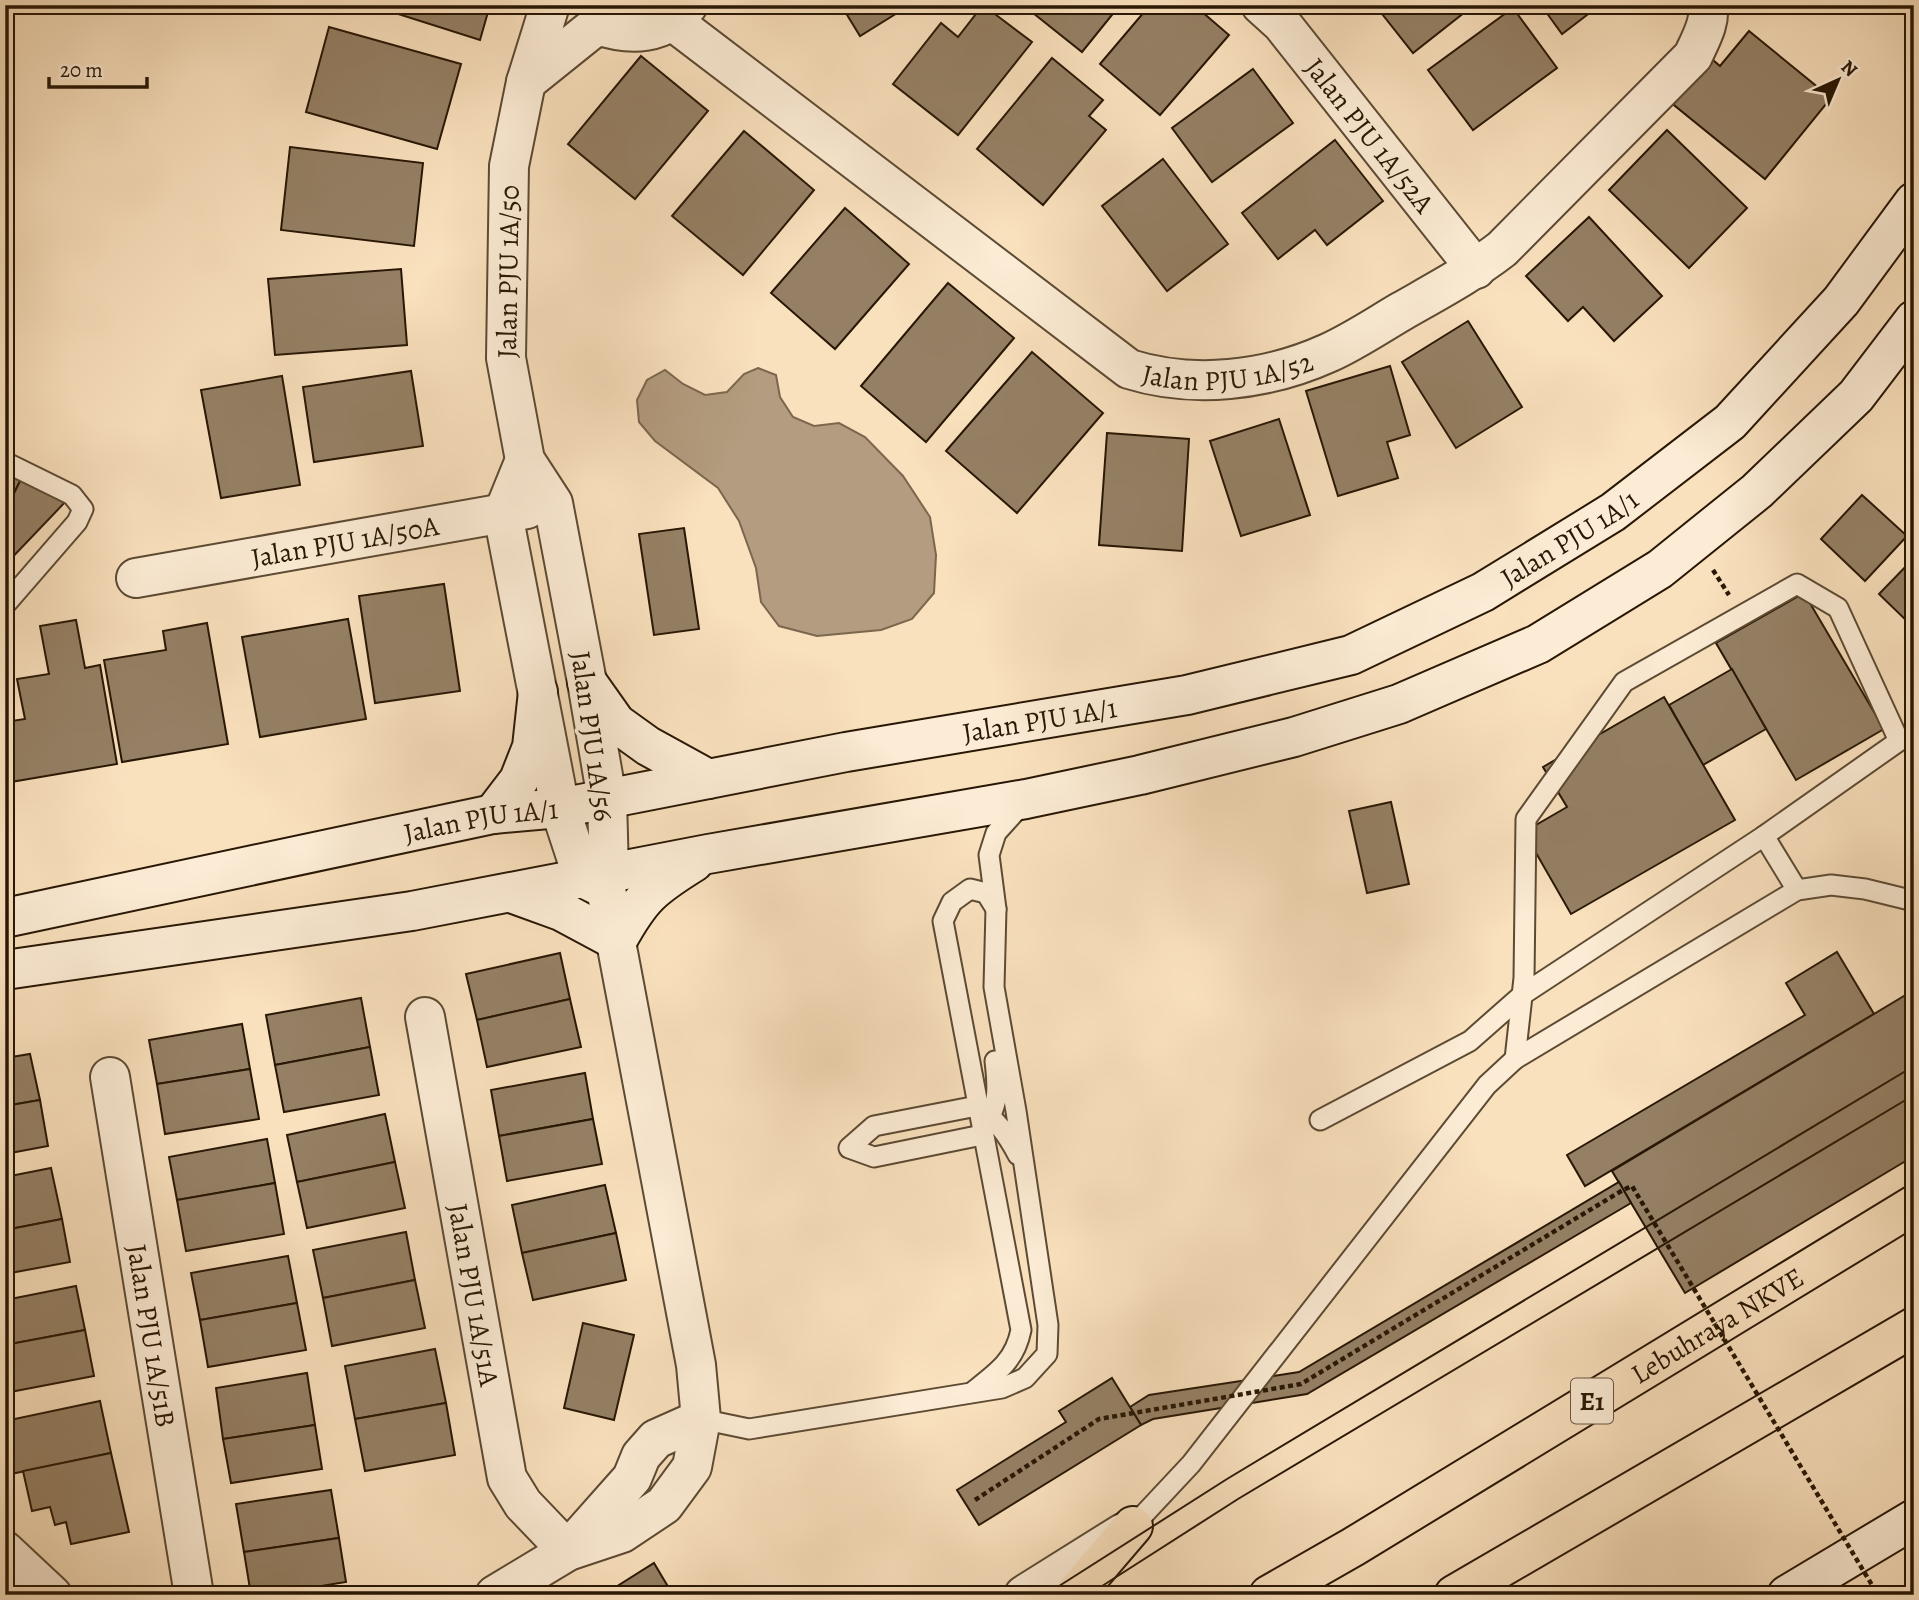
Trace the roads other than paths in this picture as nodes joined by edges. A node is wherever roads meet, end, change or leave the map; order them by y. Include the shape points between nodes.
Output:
1 (550, 5) edge
2 (1261, 5) edge
3 (1707, 5) edge
4 (680, 13) edge
5 (585, 15) edge
6 (526, 82) junction
7 (1914, 202) edge
8 (1476, 269) junction
9 (1914, 320) edge
10 (525, 460) junction
11 (5, 462) edge
12 (553, 503) junction
13 (503, 514) junction
14 (136, 578) dead end
15 (5, 605) edge
16 (587, 682) junction
17 (538, 692) junction
18 (708, 779) junction
19 (607, 799) junction
20 (1026, 799) junction
21 (561, 808) junction
22 (493, 814) junction
23 (1763, 836) junction
24 (708, 853) junction
25 (599, 880) junction
26 (1797, 890) junction
27 (511, 893) junction
28 (1914, 901) edge
29 (996, 909) junction
30 (5, 918) edge
31 (617, 941) junction
32 (5, 970) edge
33 (994, 987) junction
34 (1522, 995) junction
35 (425, 1017) dead end
36 (1515, 1059) junction
37 (110, 1077) dead end
38 (984, 1111) junction
39 (1320, 1120) dead end
40 (982, 1135) junction
41 (1024, 1168) junction
42 (1914, 1205) edge
43 (1914, 1327) edge
44 (975, 1390) junction
45 (701, 1419) junction
46 (1914, 1519) edge
47 (1133, 1526) junction
48 (5, 1551) edge
49 (568, 1551) junction
50 (52, 1595) edge
51 (194, 1595) edge
52 (495, 1595) edge
53 (1024, 1595) edge
54 (1074, 1595) edge
55 (1269, 1595) edge
56 (1454, 1595) edge
57 (1787, 1595) edge

1 - 6 street, Jalan PJU 1A/50
2 - 8 street, Jalan PJU 1A/52A via 1282,24
3 - 8 street, Jalan PJU 1A/52 via 1704,31 1693,56
4 - 5 street via 641,33 618,32
4 - 8 street, Jalan PJU 1A/52 via 1129,369 1207,381 1301,364 1329,353
5 - 6 street
6 - 10 street, Jalan PJU 1A/50 via 509,166 506,358
7 - 18 street, Jalan PJU 1A/1 via 1841,301 1730,422 1614,512 1483,592 1375,644 1351,655 1187,695
9 - 20 street via 1856,396 1757,491 1660,569 1538,644 1399,704 1294,737
10 - 12 street, Jalan PJU 1A/56
10 - 13 street
11 - 15 lane via 72,495 83,509 77,522
12 - 13 street, Jalan PJU 1A/50A
12 - 16 street, Jalan PJU 1A/56
13 - 14 street, Jalan PJU 1A/50A
13 - 17 street, Jalan PJU 1A/56
16 - 18 street via 616,723
16 - 19 street, Jalan PJU 1A/56
17 - 21 street, Jalan PJU 1A/56
17 - 22 street via 532,747 519,780
18 - 19 street, Jalan PJU 1A/1
19 - 21 street, Jalan PJU 1A/1
19 - 25 street, Jalan PJU 1A/56
20 - 24 street
20 - 29 lane via 996,833 989,855
21 - 22 street, Jalan PJU 1A/1
21 - 25 street, Jalan PJU 1A/56
22 - 30 street, Jalan PJU 1A/1
23 - 26 lane
23 - 34 lane
23 - 34 lane via 1899,741 1838,608 1797,584 1624,682 1526,819
24 - 25 street
24 - 31 street via 658,884 635,908
25 - 27 street
25 - 31 street
26 - 28 lane via 1830,885
26 - 36 lane
27 - 31 street via 561,911
27 - 32 street
29 - 33 lane
29 - 38 lane via 985,892 970,889 953,902 943,921
31 - 45 street via 696,1365
33 - 38 lane via 990,1021 999,1094
33 - 41 lane
34 - 36 lane
34 - 39 lane via 1470,1041
35 - 49 street, Jalan PJU 1A/51A via 507,1478 523,1504
36 - 47 lane via 1487,1086 1191,1464
37 - 51 street, Jalan PJU 1A/51B
38 - 40 lane
38 - 40 lane via 874,1126 849,1148 874,1157
38 - 41 lane via 1007,1135
40 - 44 lane via 1021,1330 1018,1346 1004,1366
41 - 44 lane via 1048,1325 1047,1354 1025,1378 1002,1388
42 - 55 highway, Lebuhraya NKVE / E1
43 - 56 highway
44 - 45 lane via 749,1429
45 - 49 street via 692,1467 664,1505 622,1533
46 - 57 street
47 - 53 street
47 - 54 highway
48 - 50 street
49 - 52 street

